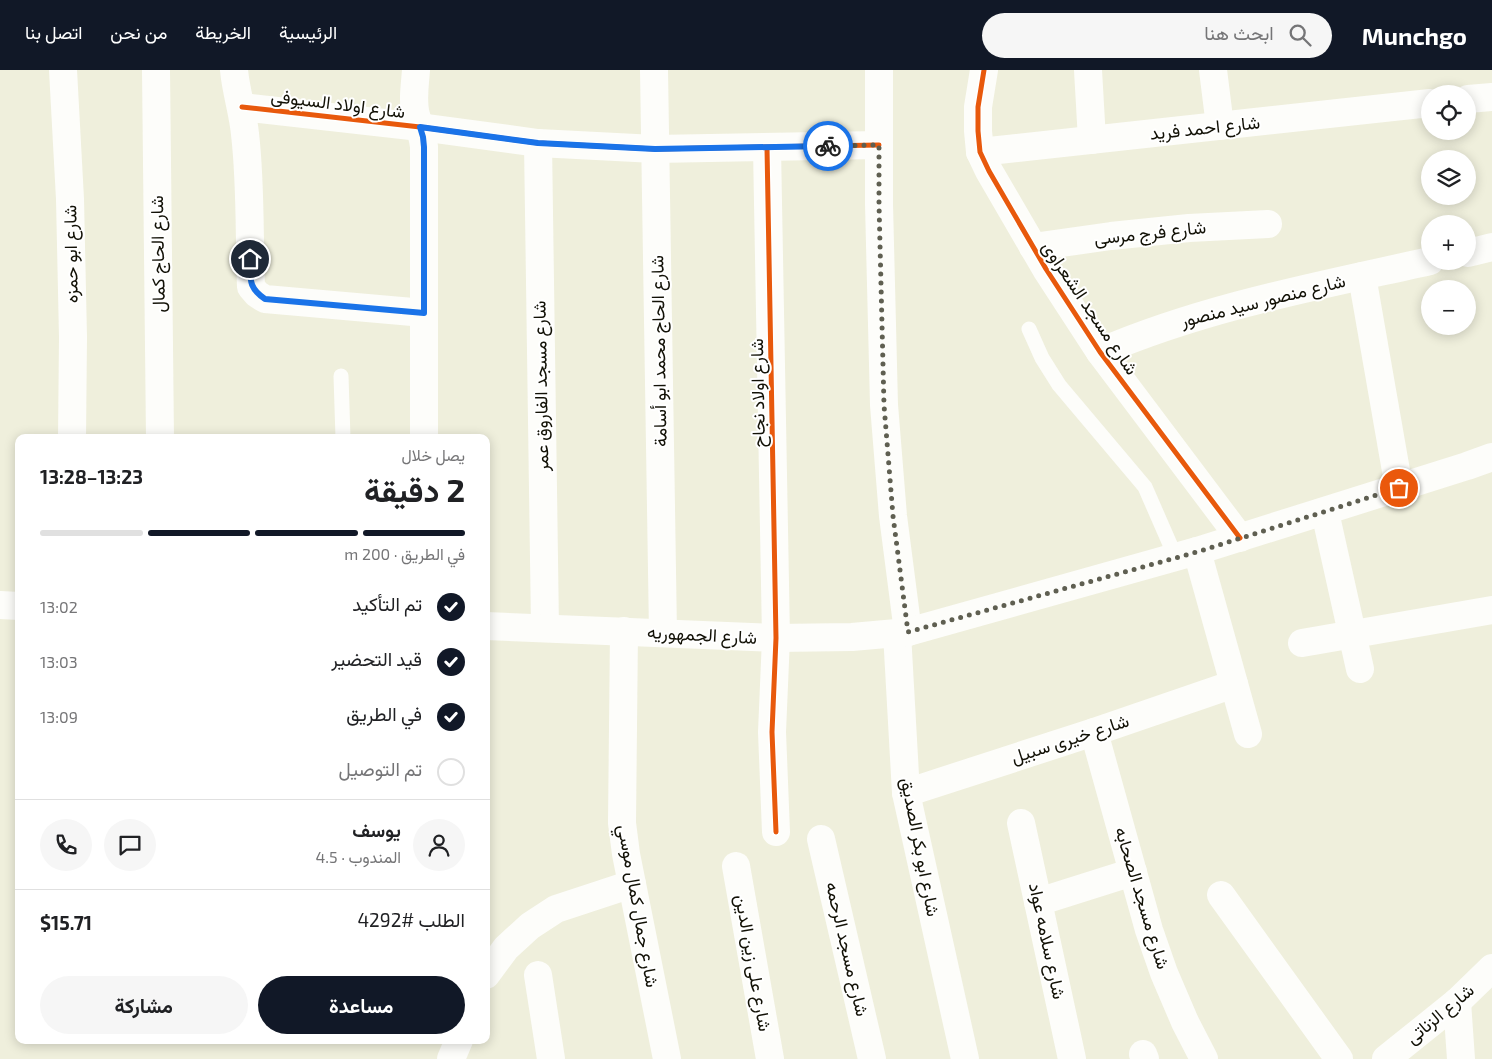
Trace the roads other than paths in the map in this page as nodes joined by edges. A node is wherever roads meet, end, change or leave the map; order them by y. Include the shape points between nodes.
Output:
1 (63, 70) edge
2 (156, 70) edge
3 (234, 70) edge
4 (416, 70) edge
5 (654, 70) edge
6 (879, 70) edge
7 (984, 70) edge
8 (1088, 70) edge
9 (1213, 70) edge
10 (1492, 97) edge
11 (1476, 98) edge
12 (1421, 104) edge
13 (242, 107) junction
14 (1220, 126) junction
15 (420, 127) junction
16 (1092, 140) junction
17 (538, 143) junction
18 (879, 145) junction
19 (767, 148) junction
20 (655, 149) junction
21 (980, 152) junction
22 (1268, 224) dead end
23 (1033, 247) junction
24 (1492, 248) edge
25 (1476, 251) edge
26 (1421, 263) edge
27 (1362, 276) junction
28 (424, 313) junction
29 (1029, 329) dead end
30 (1100, 352) junction
31 (341, 376) dead end
32 (72, 434) edge
33 (160, 434) edge
34 (343, 434) edge
35 (424, 434) edge
36 (1492, 456) edge
37 (1399, 488) junction
38 (1325, 512) junction
39 (1240, 538) junction
40 (1186, 555) junction
41 (0, 605) edge
42 (15, 606) edge
43 (1492, 610) edge
44 (490, 626) edge
45 (545, 628) junction
46 (624, 631) junction
47 (903, 632) junction
48 (664, 633) junction
49 (1352, 635) junction
50 (776, 638) junction
51 (1302, 644) dead end
52 (1360, 669) dead end
53 (1234, 684) junction
54 (1094, 732) junction
55 (1248, 734) dead end
56 (906, 793) junction
57 (1021, 823) dead end
58 (776, 832) dead end
59 (821, 839) dead end
60 (736, 866) dead end
61 (1133, 872) junction
62 (632, 884) junction
63 (1221, 894) dead end
64 (1038, 902) junction
65 (1492, 968) edge
66 (490, 970) edge
67 (538, 974) dead end
68 (1457, 1002) junction
69 (457, 1044) edge
70 (451, 1059) edge
71 (551, 1059) edge
72 (667, 1059) edge
73 (770, 1059) edge
74 (872, 1059) edge
75 (965, 1059) edge
76 (1072, 1059) edge
77 (1204, 1059) edge
78 (1339, 1059) edge
79 (1386, 1059) edge
80 (1462, 1059) edge

1 - 32 street, شارع ابو حمزه via 70,199
2 - 33 street, شارع الحاج كمال
3 - 13 street
4 - 15 street via 414,98
5 - 20 street, شارع الحاج محمد ابو أسامة
6 - 18 street, شارع ابو بكر الصديق
7 - 21 street, شارع مسجد الشعراوى via 978,107
8 - 16 street
9 - 14 street
10 - 11 street
12 - 14 street, شارع احمد فريد
13 - 15 street, شارع اولاد السيوفى
13 - 28 street via 248,166 251,287 257,294 265,299
14 - 16 street, شارع احمد فريد
15 - 17 street, شارع اولاد السيوفى
15 - 28 street via 424,147
16 - 21 street, شارع احمد فريد
17 - 20 street, شارع اولاد السيوفى
17 - 45 street, شارع مسجد الفاروق عمر
18 - 19 street, شارع اولاد السيوفى
18 - 47 street, شارع ابو بكر الصديق via 884,405
19 - 20 street, شارع اولاد السيوفى
19 - 50 street, شارع اولاد نجاح
20 - 48 street, شارع الحاج محمد ابو أسامة
21 - 23 street, شارع مسجد الشعراوى
22 - 23 street, شارع فرج مرسى via 1180,229
23 - 30 street, شارع مسجد الشعراوى
24 - 25 street
26 - 27 street, شارع منصور سيد منصور
27 - 30 street, شارع منصور سيد منصور via 1181,321
27 - 37 street
28 - 35 street
29 - 40 lane via 1058,385 1145,487
30 - 39 street, شارع مسجد الشعراوى
31 - 34 lane
36 - 37 street, شارع الجمهوريه
37 - 38 street, شارع الجمهوريه
38 - 39 street, شارع الجمهوريه
38 - 49 street
39 - 40 street, شارع الجمهوريه
40 - 47 street, شارع الجمهوريه
40 - 53 street
41 - 42 street
43 - 49 street
44 - 45 street, شارع الجمهوريه
45 - 46 street, شارع الجمهوريه
46 - 48 street, شارع الجمهوريه
46 - 62 street, شارع جمال كمال موسي via 622,824
47 - 50 street, شارع الجمهوريه via 852,637
47 - 56 street, شارع ابو بكر الصديق
48 - 50 street, شارع الجمهوريه
49 - 51 street
49 - 52 street
50 - 58 street, شارع اولاد نجاح via 772,732
53 - 54 street, شارع خيرى سبيل
53 - 55 street
54 - 56 street, شارع خيرى سبيل
54 - 61 street, شارع مسجد الصحابه
56 - 75 street, شارع ابو بكر الصديق
57 - 64 street, شارع سلامه عواد
59 - 74 street, شارع مسجد الرحمه
60 - 73 street, شارع على زين الدين
61 - 64 street
61 - 77 street, شارع مسجد الصحابه via 1164,973
62 - 66 street via 556,909 530,926 506,948
62 - 72 street, شارع جمال كمال موسي
63 - 78 street
64 - 76 street, شارع سلامه عواد
65 - 68 street, شارع الزناتى
67 - 71 street
68 - 79 street, شارع الزناتى
68 - 80 street
69 - 70 street

